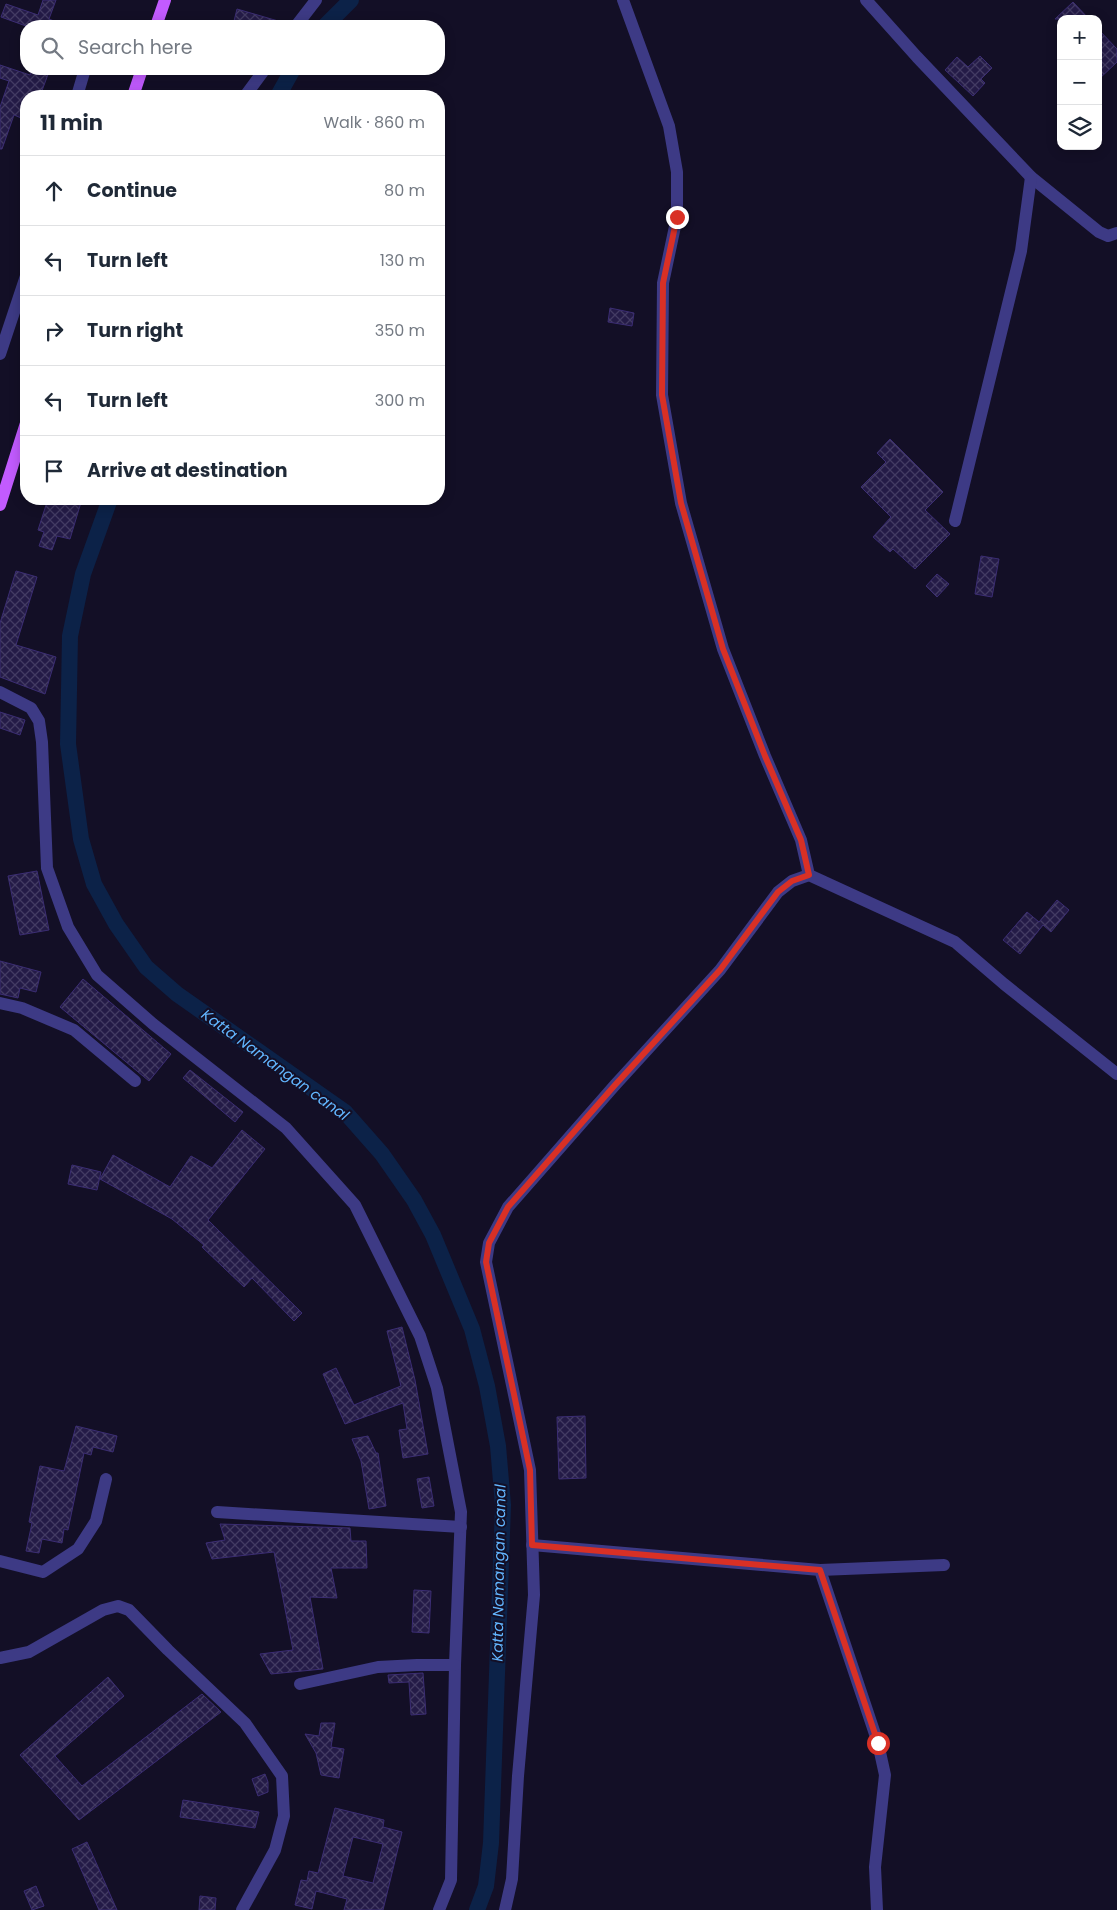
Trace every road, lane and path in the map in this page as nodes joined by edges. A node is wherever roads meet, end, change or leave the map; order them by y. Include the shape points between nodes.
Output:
1 (165, 0) edge
2 (316, 0) edge
3 (623, 0) edge
4 (866, 0) edge
5 (158, 20) edge
6 (301, 20) edge
7 (83, 75) edge
8 (140, 75) edge
9 (261, 75) edge
10 (79, 90) edge
11 (135, 90) edge
12 (249, 90) edge
13 (1031, 177) junction
14 (1117, 233) edge
15 (20, 294) edge
16 (0, 354) edge
17 (20, 438) edge
18 (4, 479) edge
19 (0, 506) edge
20 (956, 521) dead end
21 (0, 692) edge
22 (809, 875) junction
23 (0, 1003) edge
24 (1117, 1074) edge
25 (135, 1081) dead end
26 (106, 1479) dead end
27 (217, 1512) dead end
28 (461, 1527) junction
29 (532, 1545) junction
30 (0, 1561) edge
31 (944, 1565) dead end
32 (820, 1570) junction
33 (0, 1658) edge
34 (455, 1665) junction
35 (300, 1684) dead end
36 (242, 1910) edge
37 (439, 1910) edge
38 (505, 1910) edge
39 (876, 1910) edge

1 - 5 main road
2 - 6 street
3 - 22 street via 669,126 677,172 677,217 663,283 662,395 681,503 723,649 801,840
4 - 13 street
7 - 10 street
8 - 11 main road
9 - 12 street
13 - 14 street via 1100,232 1108,236
13 - 20 street via 1021,251
15 - 16 street
17 - 18 main road
18 - 19 main road
21 - 28 street via 31,708 39,721 47,868 68,927 97,976 286,1128 355,1205 420,1336 437,1388 461,1512
22 - 24 street via 955,942
22 - 29 street via 792,881 778,892 720,970 508,1207 489,1243 486,1262 530,1470
23 - 25 street via 22,1008 74,1030
26 - 30 street via 96,1521 78,1549 43,1572
27 - 28 street
28 - 34 street
29 - 32 street
29 - 38 street via 534,1595 512,1879
31 - 32 street
32 - 39 street via 878,1743 884,1774 875,1866
33 - 36 street via 29,1652 103,1610 118,1606 129,1610 245,1723 282,1776 284,1816 275,1850
34 - 35 street via 378,1667
34 - 37 street via 451,1880

